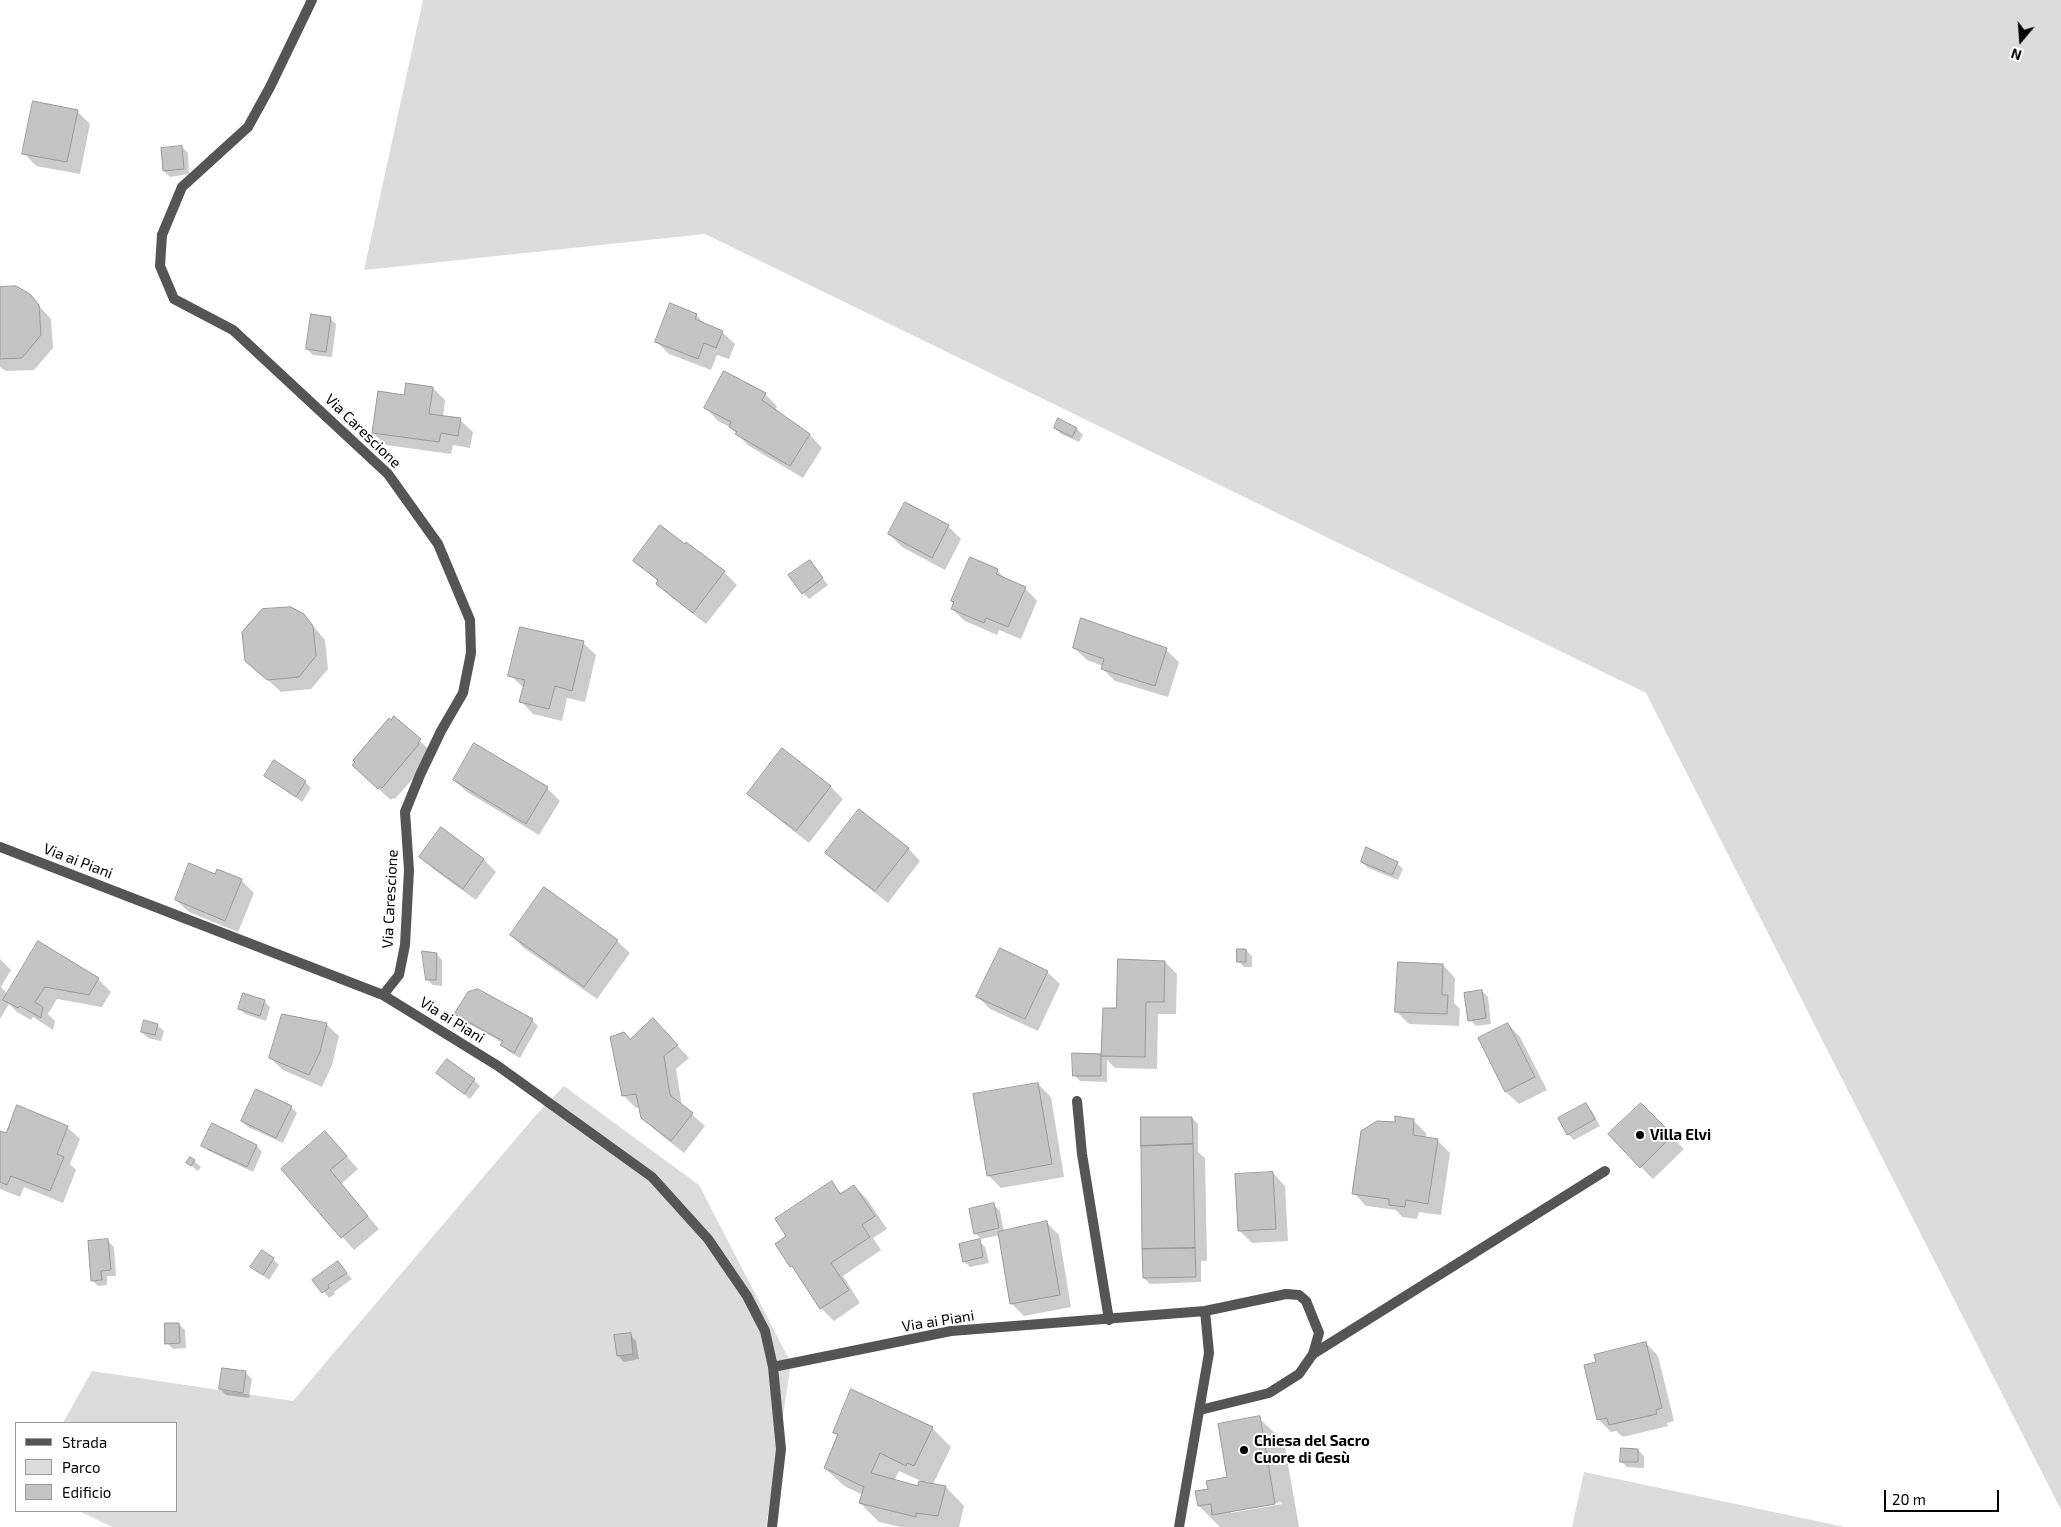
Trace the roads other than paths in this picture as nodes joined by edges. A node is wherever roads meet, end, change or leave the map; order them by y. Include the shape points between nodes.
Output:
1 (312, 0) edge
2 (0, 847) edge
3 (383, 995) junction
4 (1076, 1101) dead end
5 (1605, 1171) dead end
6 (1205, 1311) junction
7 (1109, 1320) junction
8 (1313, 1354) junction
9 (773, 1368) junction
10 (1200, 1410) junction
11 (772, 1527) edge
12 (1179, 1527) edge

1 - 3 street, Via Carescione via 248,127 182,187 162,235 160,266 174,299 233,330 388,474 438,544 470,620 471,653 463,693 440,731 405,812 410,870 405,945 399,975
2 - 3 street, Via ai Piani
3 - 9 street, Via ai Piani via 498,1066 652,1176 708,1239 747,1296 765,1331
4 - 7 street
5 - 8 street
6 - 7 street, Via ai Piani
6 - 8 street, Via ai Piani via 1286,1294 1299,1295 1306,1300 1319,1333
6 - 10 street via 1209,1353
7 - 9 street, Via ai Piani via 951,1332
8 - 10 street, Via ai Piani via 1299,1374 1269,1393
9 - 11 street, Via ai Piani via 781,1449
10 - 12 street

